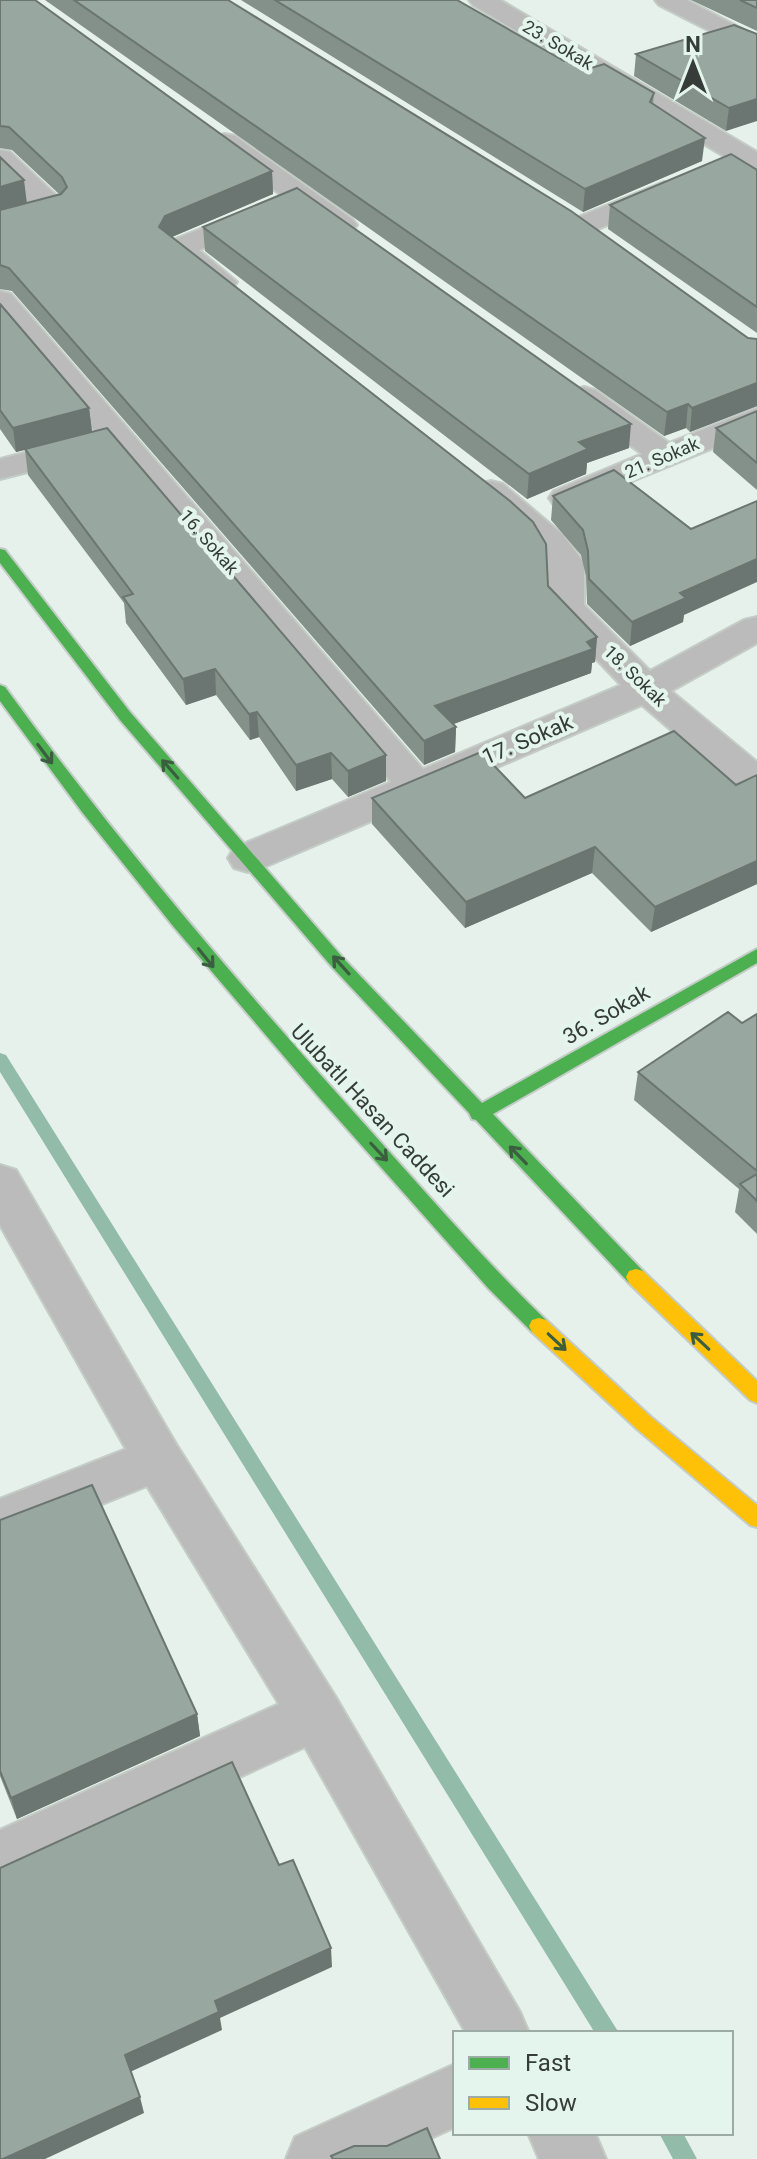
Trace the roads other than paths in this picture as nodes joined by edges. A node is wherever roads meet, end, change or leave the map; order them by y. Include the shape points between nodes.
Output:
1 (482, 0) edge
2 (668, 0) edge
3 (724, 30) junction
4 (696, 39) edge
5 (757, 47) edge
6 (626, 61) dead end
7 (598, 69) junction
8 (200, 125) edge
9 (753, 157) edge
10 (0, 158) edge
11 (717, 168) edge
12 (690, 180) edge
13 (301, 196) junction
14 (555, 210) edge
15 (40, 212) edge
16 (581, 226) junction
17 (364, 241) edge
18 (606, 244) edge
19 (0, 300) edge
20 (252, 305) edge
21 (566, 384) edge
22 (757, 418) edge
23 (120, 438) junction
24 (666, 456) junction
25 (461, 468) edge
26 (0, 469) edge
27 (523, 516) junction
28 (0, 553) edge
29 (757, 628) edge
30 (646, 689) junction
31 (0, 690) edge
32 (757, 783) edge
33 (416, 786) junction
34 (248, 858) junction
35 (757, 955) edge
36 (478, 1114) junction
37 (0, 1183) edge
38 (16, 1246) edge
39 (757, 1394) edge
40 (158, 1459) junction
41 (757, 1518) edge
42 (0, 1522) edge
43 (316, 1714) junction
44 (0, 1859) edge
45 (498, 2031) edge
46 (453, 2096) edge
47 (560, 2135) edge
48 (317, 2159) edge
49 (575, 2159) edge

1 - 7 street, 23. Sokak
2 - 3 street
3 - 4 street
3 - 5 street
6 - 7 street
7 - 9 street, 23. Sokak
8 - 13 street
9 - 11 street
10 - 15 street
12 - 16 street
13 - 17 street
13 - 20 street via 178,248
14 - 16 street
16 - 18 street
19 - 23 street, 16. Sokak
21 - 24 street
22 - 24 street, 21. Sokak
23 - 26 street
23 - 33 street, 16. Sokak
24 - 27 street, 21. Sokak
25 - 27 street, 18. Sokak
27 - 30 street, 18. Sokak via 566,563 566,608
34 -> 28 main road via 125,716
29 - 30 street, 17. Sokak
30 - 32 street, 18. Sokak
30 - 33 street, 17. Sokak
31 -> 41 main road, Ulubatlı Hasan Caddesi via 138,875 261,1023 533,1320
33 - 34 street, 17. Sokak
36 -> 34 main road
35 - 36 main road, 36. Sokak
39 -> 36 main road via 672,1315
37 - 38 street
38 - 40 street
40 - 42 street
40 - 43 street
43 - 44 street
43 - 45 street
46 - 48 street
47 - 49 street

